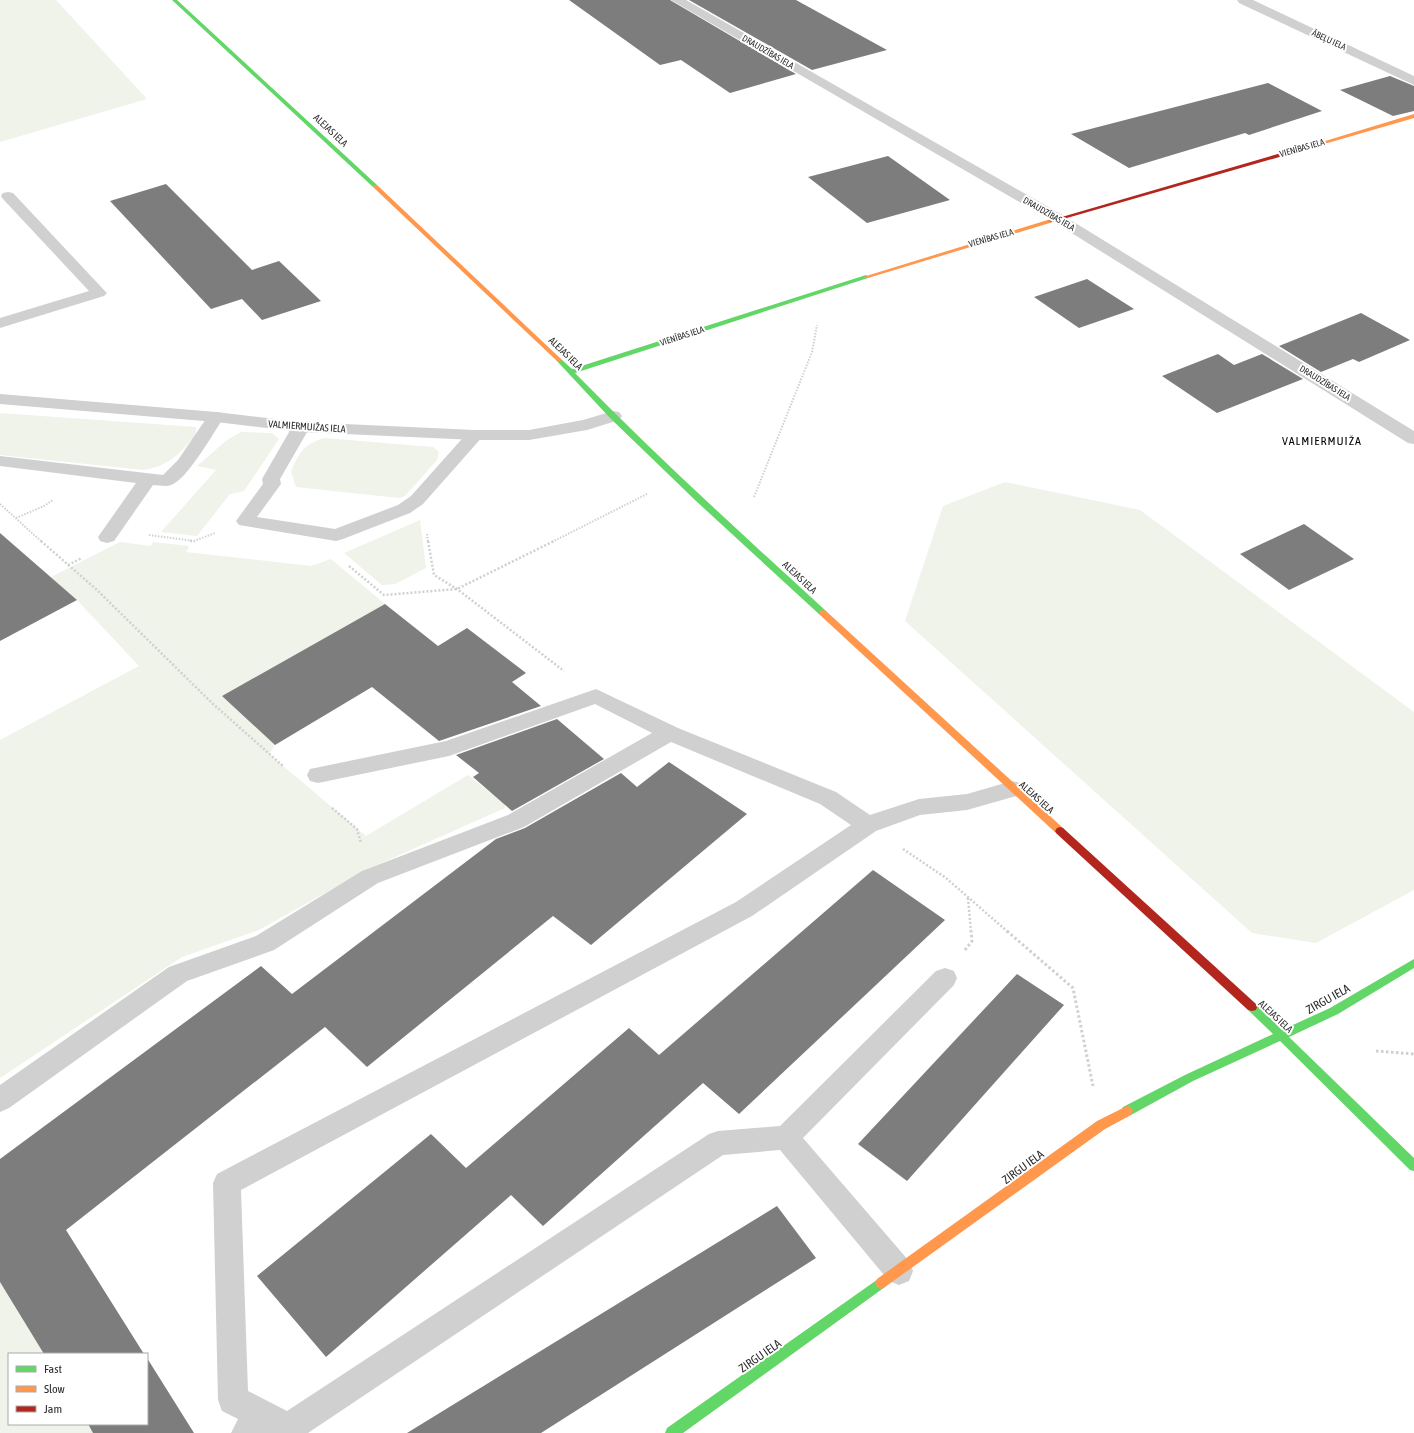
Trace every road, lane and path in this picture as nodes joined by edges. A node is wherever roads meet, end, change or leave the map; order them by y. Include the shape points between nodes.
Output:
1 (174, 0) edge
2 (677, 0) edge
3 (1243, 0) edge
4 (1414, 81) edge
5 (1414, 116) edge
6 (8, 196) dead end
7 (1059, 219) junction
8 (823, 291) junction
9 (0, 323) edge
10 (571, 372) junction
11 (0, 399) edge
12 (613, 416) junction
13 (216, 417) junction
14 (301, 427) junction
15 (475, 435) junction
16 (1414, 438) edge
17 (0, 461) edge
18 (148, 479) junction
19 (649, 493) dead end
20 (754, 497) dead end
21 (0, 504) edge
22 (404, 508) junction
23 (245, 521) junction
24 (109, 533) joint
25 (336, 535) junction
26 (457, 589) junction
27 (596, 696) junction
28 (670, 733) junction
29 (286, 769) dead end
30 (318, 774) dead end
31 (1012, 789) junction
32 (328, 804) dead end
33 (868, 825) junction
34 (370, 877) junction
35 (968, 897) junction
36 (1414, 963) edge
37 (945, 978) joint
38 (1283, 1036) junction
39 (1376, 1051) dead end
40 (1414, 1054) edge
41 (0, 1100) edge
42 (1101, 1125) junction
43 (786, 1137) junction
44 (1414, 1166) edge
45 (899, 1271) junction
46 (254, 1424) edge
47 (672, 1433) edge

1 - 10 main road, ALEJAS IELA
2 - 7 street, DRAUDZĪBAS IELA
3 - 4 street, ĀBEĻU IELA
5 - 7 main road, VIENĪBAS IELA
6 - 9 lane via 100,293
7 - 8 main road, VIENĪBAS IELA
7 - 16 street, DRAUDZĪBAS IELA
8 - 10 main road, VIENĪBAS IELA
8 - 20 path via 812,352
10 - 12 main road, ALEJAS IELA
11 - 13 street, VALMIERMUIŽAS IELA
12 - 15 street, VALMIERMUIŽAS IELA via 587,425 529,435
12 - 31 main road, ALEJAS IELA
13 - 14 street, VALMIERMUIŽAS IELA
13 - 18 lane via 184,464 167,481
14 - 15 street, VALMIERMUIŽAS IELA
14 - 23 lane via 271,479 272,484
15 - 22 lane via 416,500
17 - 18 lane
18 - 24 lane
19 - 26 path
21 - 29 path via 97,590 212,703
22 - 25 lane
22 - 26 path via 424,519 434,575
23 - 24 path via 194,540
23 - 25 lane
25 - 26 path via 337,556 384,595
26 - 27 path
27 - 28 lane
27 - 30 lane via 449,748
28 - 33 lane via 828,798
28 - 34 lane via 516,821
31 - 33 lane via 967,802 919,807
31 - 38 main road, ALEJAS IELA
32 - 34 path via 357,829
33 - 35 path via 946,878
33 - 46 lane via 744,909 227,1184 233,1400
34 - 41 lane via 265,943 178,974
35 - 37 path via 972,941
35 - 42 path via 1073,988
36 - 38 main road, ZIRGU IELA via 1334,1011
37 - 43 lane
38 - 42 main road, ZIRGU IELA via 1189,1078
38 - 44 main road, ALEJAS IELA
39 - 40 path
42 - 45 main road, ZIRGU IELA
43 - 45 lane
43 - 46 lane via 718,1143 288,1428
45 - 47 main road, ZIRGU IELA

